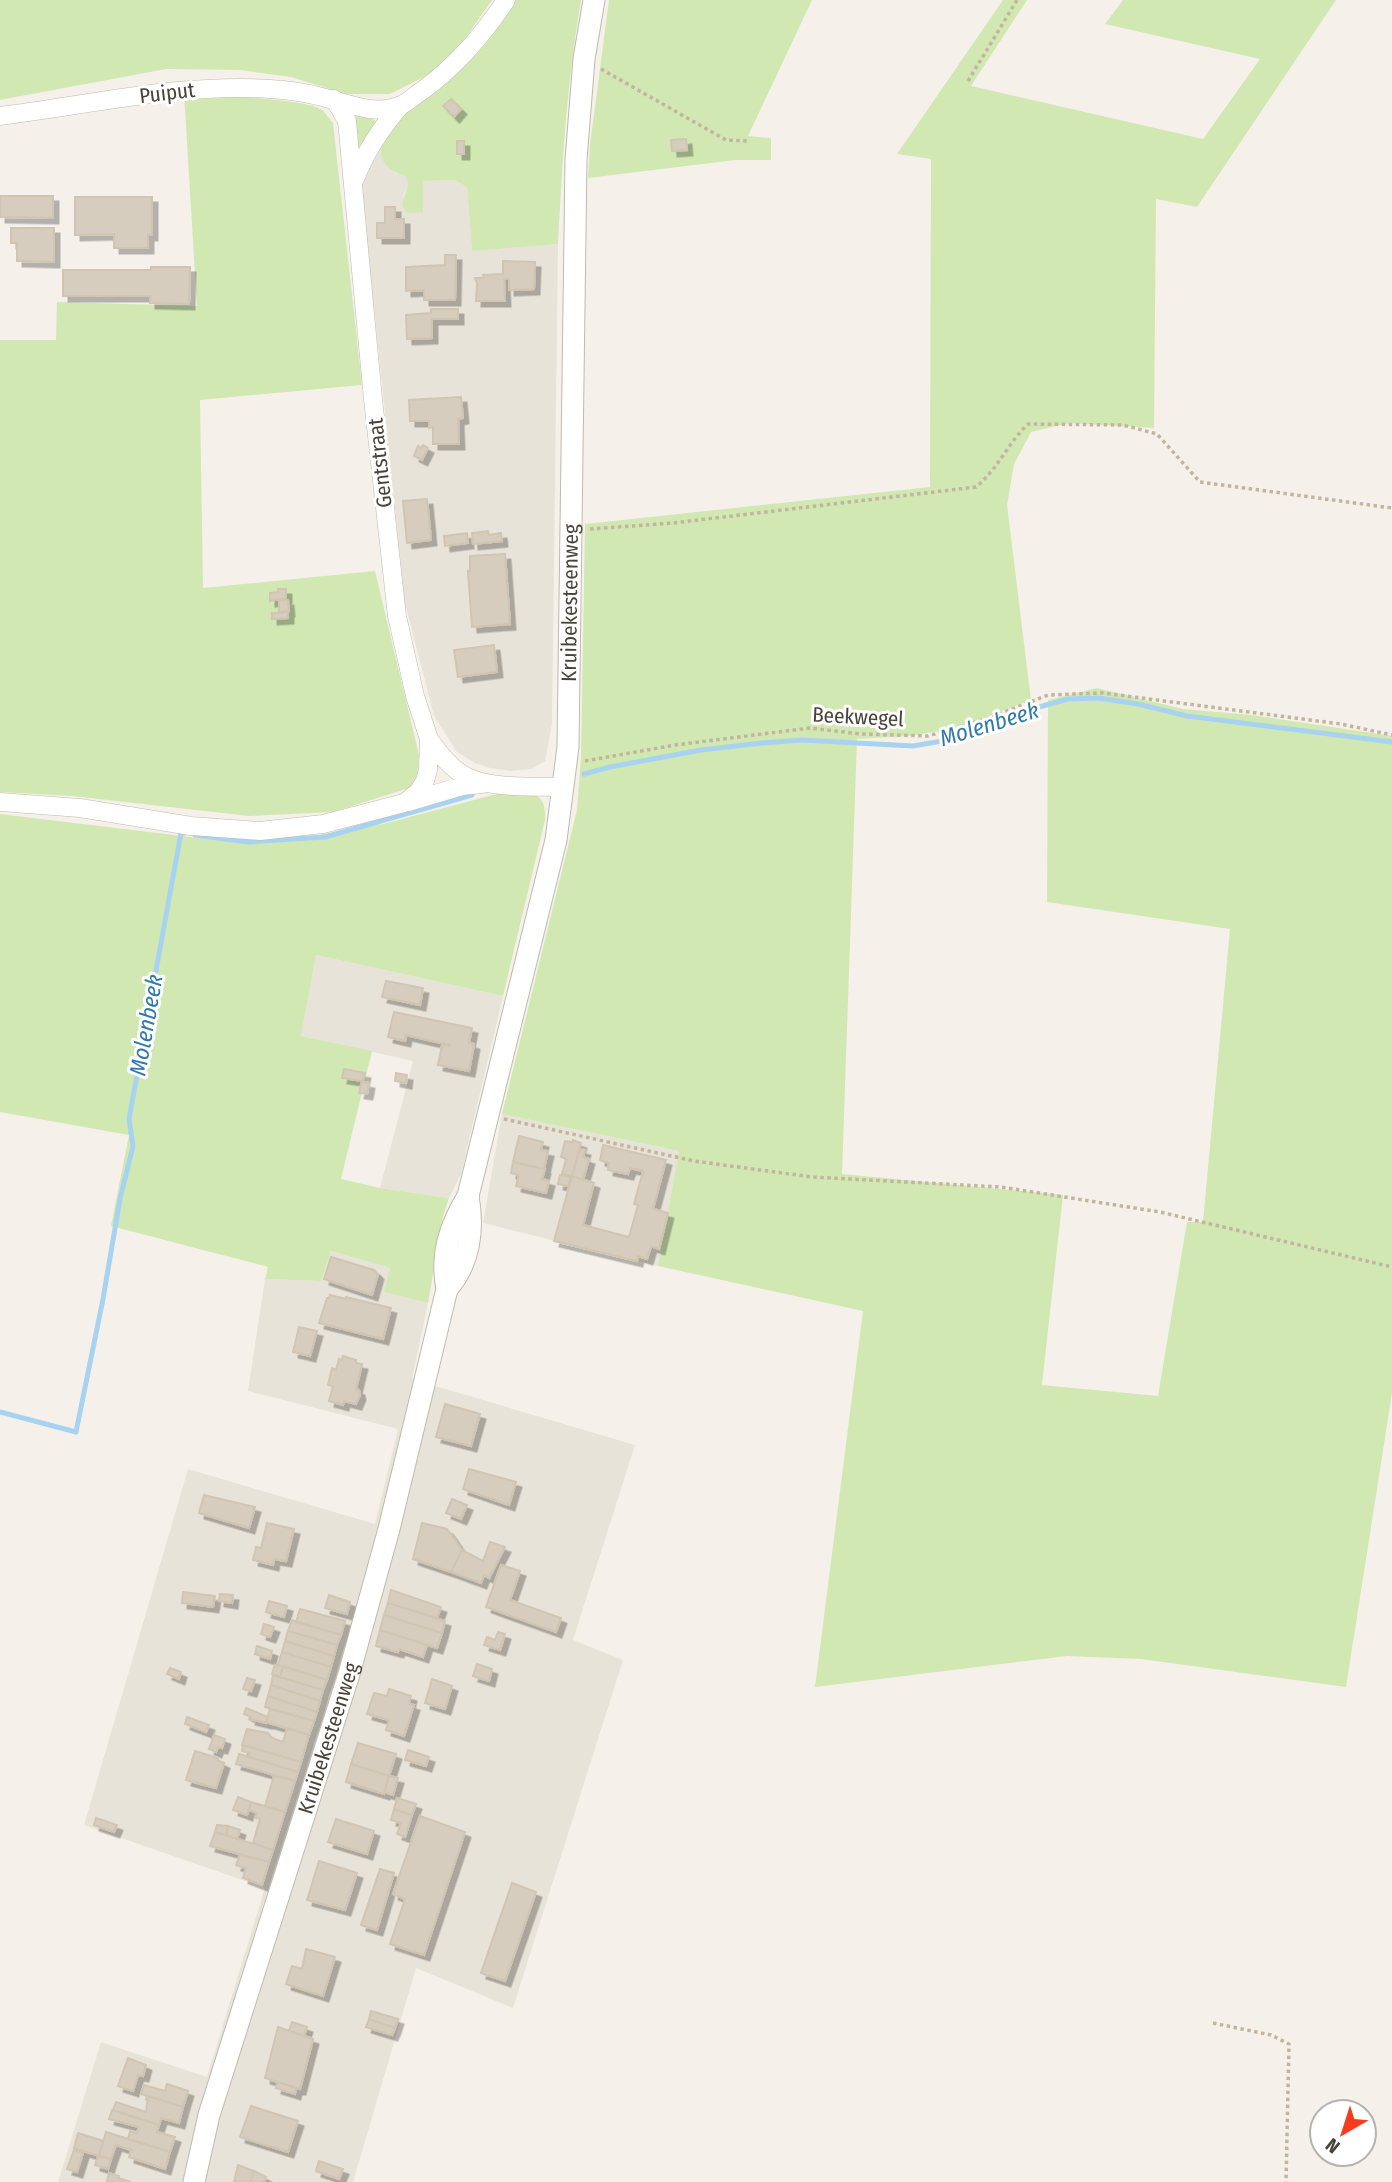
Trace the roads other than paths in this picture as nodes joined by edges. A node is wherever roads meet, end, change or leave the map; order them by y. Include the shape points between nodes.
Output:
1 (506, 0) edge
2 (594, 0) edge
3 (334, 99) junction
4 (401, 105) junction
5 (0, 116) edge
6 (354, 182) junction
7 (429, 740) junction
8 (488, 783) junction
9 (564, 786) junction
10 (0, 802) edge
11 (404, 803) junction
12 (194, 2182) edge

1 - 4 street via 456,63
2 - 9 street, Kruibekesteenweg via 576,160
3 - 4 street via 377,110
3 - 5 street, Puiput via 290,90 230,87 167,91
3 - 6 street, Gentstraat via 347,121
4 - 6 street, Gentstraat via 363,157
6 - 7 street, Gentstraat via 397,616
7 - 8 street, Gentstraat via 447,763
7 - 11 street, Gentstraat via 425,781
8 - 9 street, Gentstraat
8 - 11 street, Gentstraat
9 - 12 street, Kruibekesteenweg via 556,840 468,1196 472,1231 463,1265 447,1289 349,1674 209,2115
10 - 11 street, Gentstraat via 260,831 323,824

